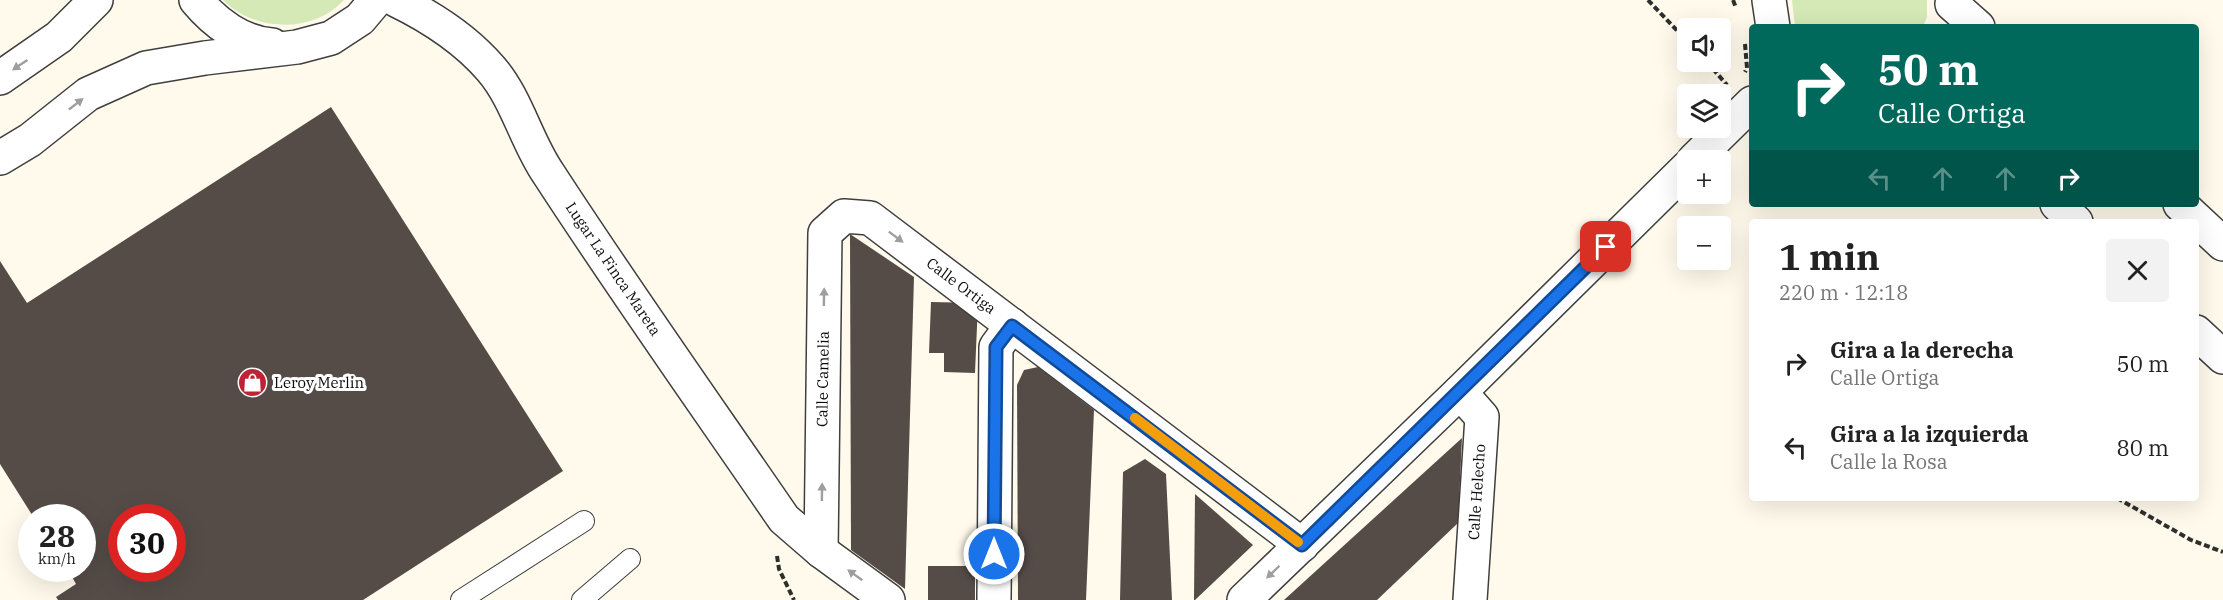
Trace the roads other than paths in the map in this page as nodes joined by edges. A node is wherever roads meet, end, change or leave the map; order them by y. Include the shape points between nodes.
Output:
1 (96, 0) edge
2 (196, 0) edge
3 (376, 0) edge
4 (396, 0) edge
5 (1951, 10) edge
6 (1973, 24) edge
7 (297, 47) junction
8 (0, 78) edge
9 (1747, 90) edge
10 (30, 140) junction
11 (1702, 150) edge
12 (0, 158) edge
13 (0, 170) edge
14 (1677, 178) edge
15 (2060, 207) edge
16 (2183, 207) edge
17 (843, 216) joint
18 (2073, 219) edge
19 (2196, 219) edge
20 (2199, 222) edge
21 (2223, 244) edge
22 (1012, 326) junction
23 (2199, 335) edge
24 (2223, 357) edge
25 (1460, 392) junction
26 (584, 521) dead end
27 (1302, 545) junction
28 (821, 551) junction
29 (630, 559) dead end
30 (461, 600) edge
31 (582, 600) edge
32 (888, 600) edge
33 (994, 600) edge
34 (1244, 600) edge
35 (1470, 600) edge

1 -> 8 street via 59,37
2 - 7 street via 224,28 259,44
3 - 7 street via 360,19 331,38
4 - 28 street, Lugar La Finca Mareta via 423,14 476,53 493,72 546,171 781,515
5 - 6 street
10 -> 7 street via 88,94 146,68
9 - 11 street
10 - 12 street
10 - 13 street
14 - 25 street
15 - 18 street
16 - 19 street
17 -> 22 street, Calle Ortiga via 870,218
28 -> 17 street, Calle Camelia via 825,233
20 - 21 street
22 - 27 street, Calle Ortiga
22 - 33 street via 996,347
23 - 24 street
25 - 27 street
25 - 35 street, Calle Helecho via 1482,417
26 - 30 lane
27 -> 34 street
32 -> 28 street, Lugar La Finca Mareta
29 - 31 lane

